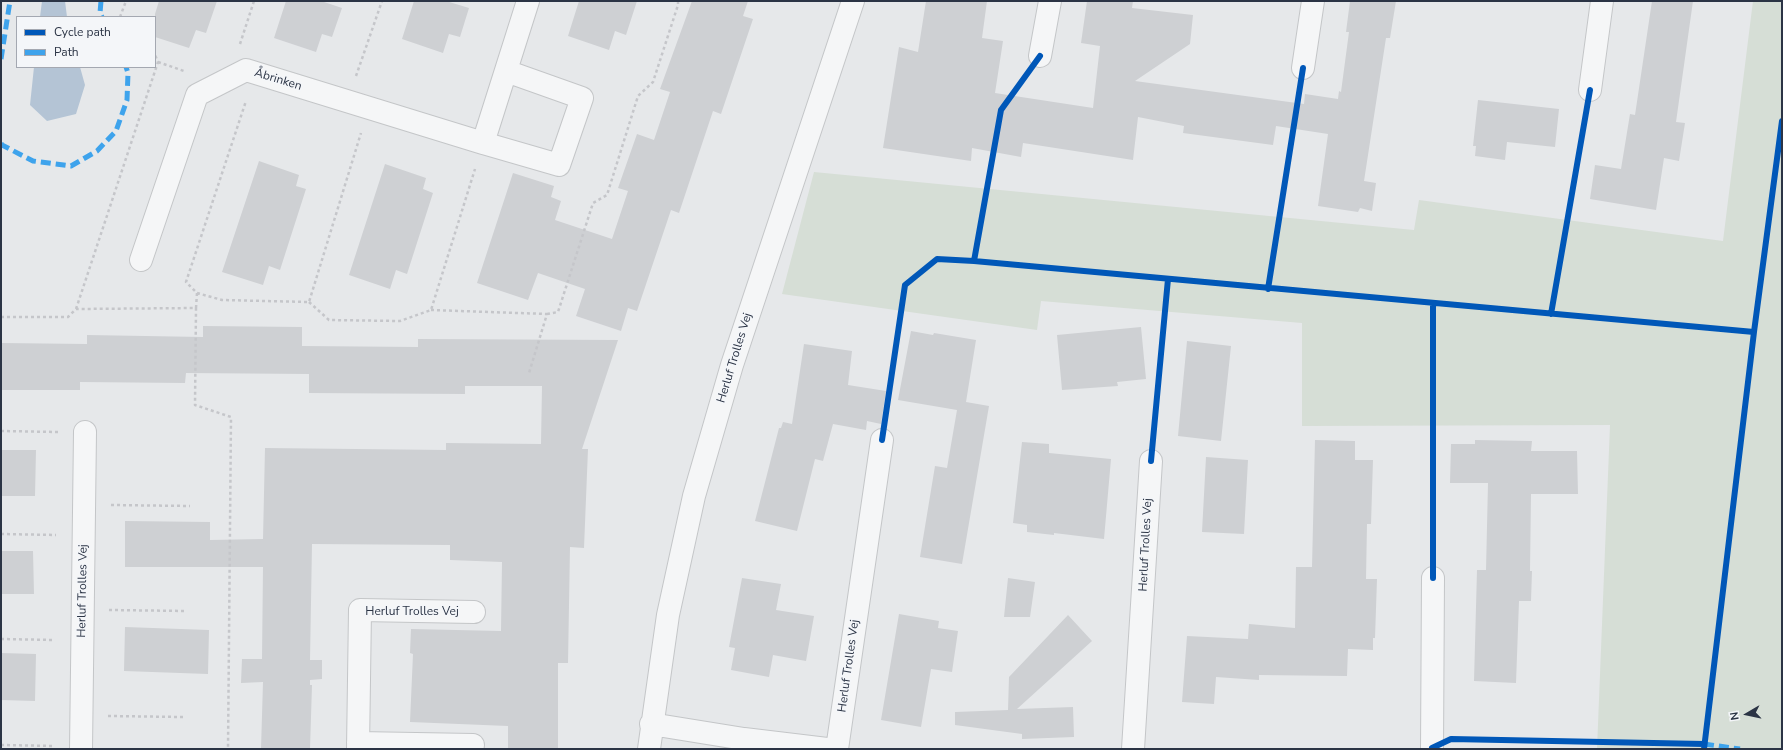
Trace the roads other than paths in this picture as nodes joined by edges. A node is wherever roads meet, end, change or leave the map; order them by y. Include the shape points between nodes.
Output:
1 (528, 1) edge
2 (853, 1) edge
3 (1050, 1) edge
4 (1312, 1) edge
5 (1602, 1) edge
6 (1040, 56) dead end
7 (1303, 68) dead end
8 (506, 71) junction
9 (1590, 90) dead end
10 (483, 143) junction
11 (141, 260) dead end
12 (85, 432) road end
13 (882, 440) dead end
14 (1151, 461) dead end
15 (1433, 578) dead end
16 (474, 612) dead end
17 (651, 724) junction
18 (473, 745) dead end
19 (358, 746) edge
20 (81, 748) edge
21 (649, 749) edge
22 (827, 749) edge
23 (837, 749) edge
24 (1133, 749) edge
25 (1427, 749) edge

1 - 8 street
2 - 17 street, Herluf Trolles Vej via 732,365 694,496 668,615
3 - 6 street
4 - 7 street
5 - 9 street
8 - 10 street
8 - 10 street, Åbrinken via 582,98 559,165
10 - 11 street, Åbrinken via 246,70 197,95
12 - 20 street, Herluf Trolles Vej
13 - 23 street, Herluf Trolles Vej
14 - 24 street, Herluf Trolles Vej
15 - 25 street
16 - 19 street, Herluf Trolles Vej via 360,610
17 - 21 street, Herluf Trolles Vej
17 - 22 street
18 - 19 street, Herluf Trolles Vej

